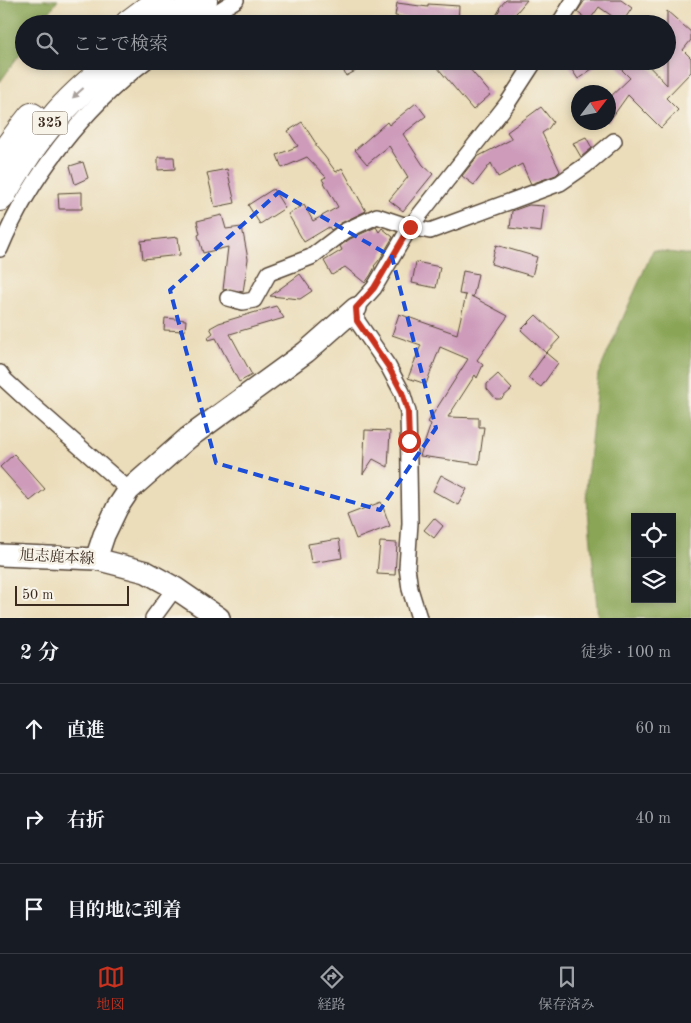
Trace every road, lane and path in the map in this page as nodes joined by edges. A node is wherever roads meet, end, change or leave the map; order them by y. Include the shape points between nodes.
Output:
1 (162, 0) edge
2 (203, 0) edge
3 (236, 0) edge
4 (574, 0) edge
5 (141, 15) edge
6 (180, 15) edge
7 (212, 15) edge
8 (565, 15) edge
9 (76, 70) edge
10 (105, 70) edge
11 (136, 70) edge
12 (528, 70) edge
13 (614, 141) dead end
14 (0, 159) edge
15 (0, 198) edge
16 (410, 227) junction
17 (0, 249) edge
18 (228, 298) dead end
19 (356, 308) junction
20 (0, 373) edge
21 (129, 490) junction
22 (0, 555) edge
23 (96, 558) junction
24 (175, 588) junction
25 (153, 618) edge
26 (219, 618) edge
27 (419, 618) edge

1 - 5 highway
2 - 6 highway
3 - 7 street
4 - 8 street
9 - 14 highway, 325 via 52,93
10 -> 15 highway, 325 via 52,121
11 - 17 street via 102,99 46,166 22,204
12 - 16 street via 507,104
13 - 16 street via 560,183 430,232
16 - 18 street via 377,216 345,231 311,258 269,273 254,300 243,302
16 - 19 street via 374,288
19 - 21 street via 306,352 188,438
19 - 27 street via 357,321 388,366 408,412 410,523 407,567
20 - 21 street
21 - 23 street via 117,508
22 - 23 street, 旭志鹿本線
23 - 24 street, 旭志鹿本線 via 146,572
24 - 25 street
24 - 26 street, 旭志鹿本線

